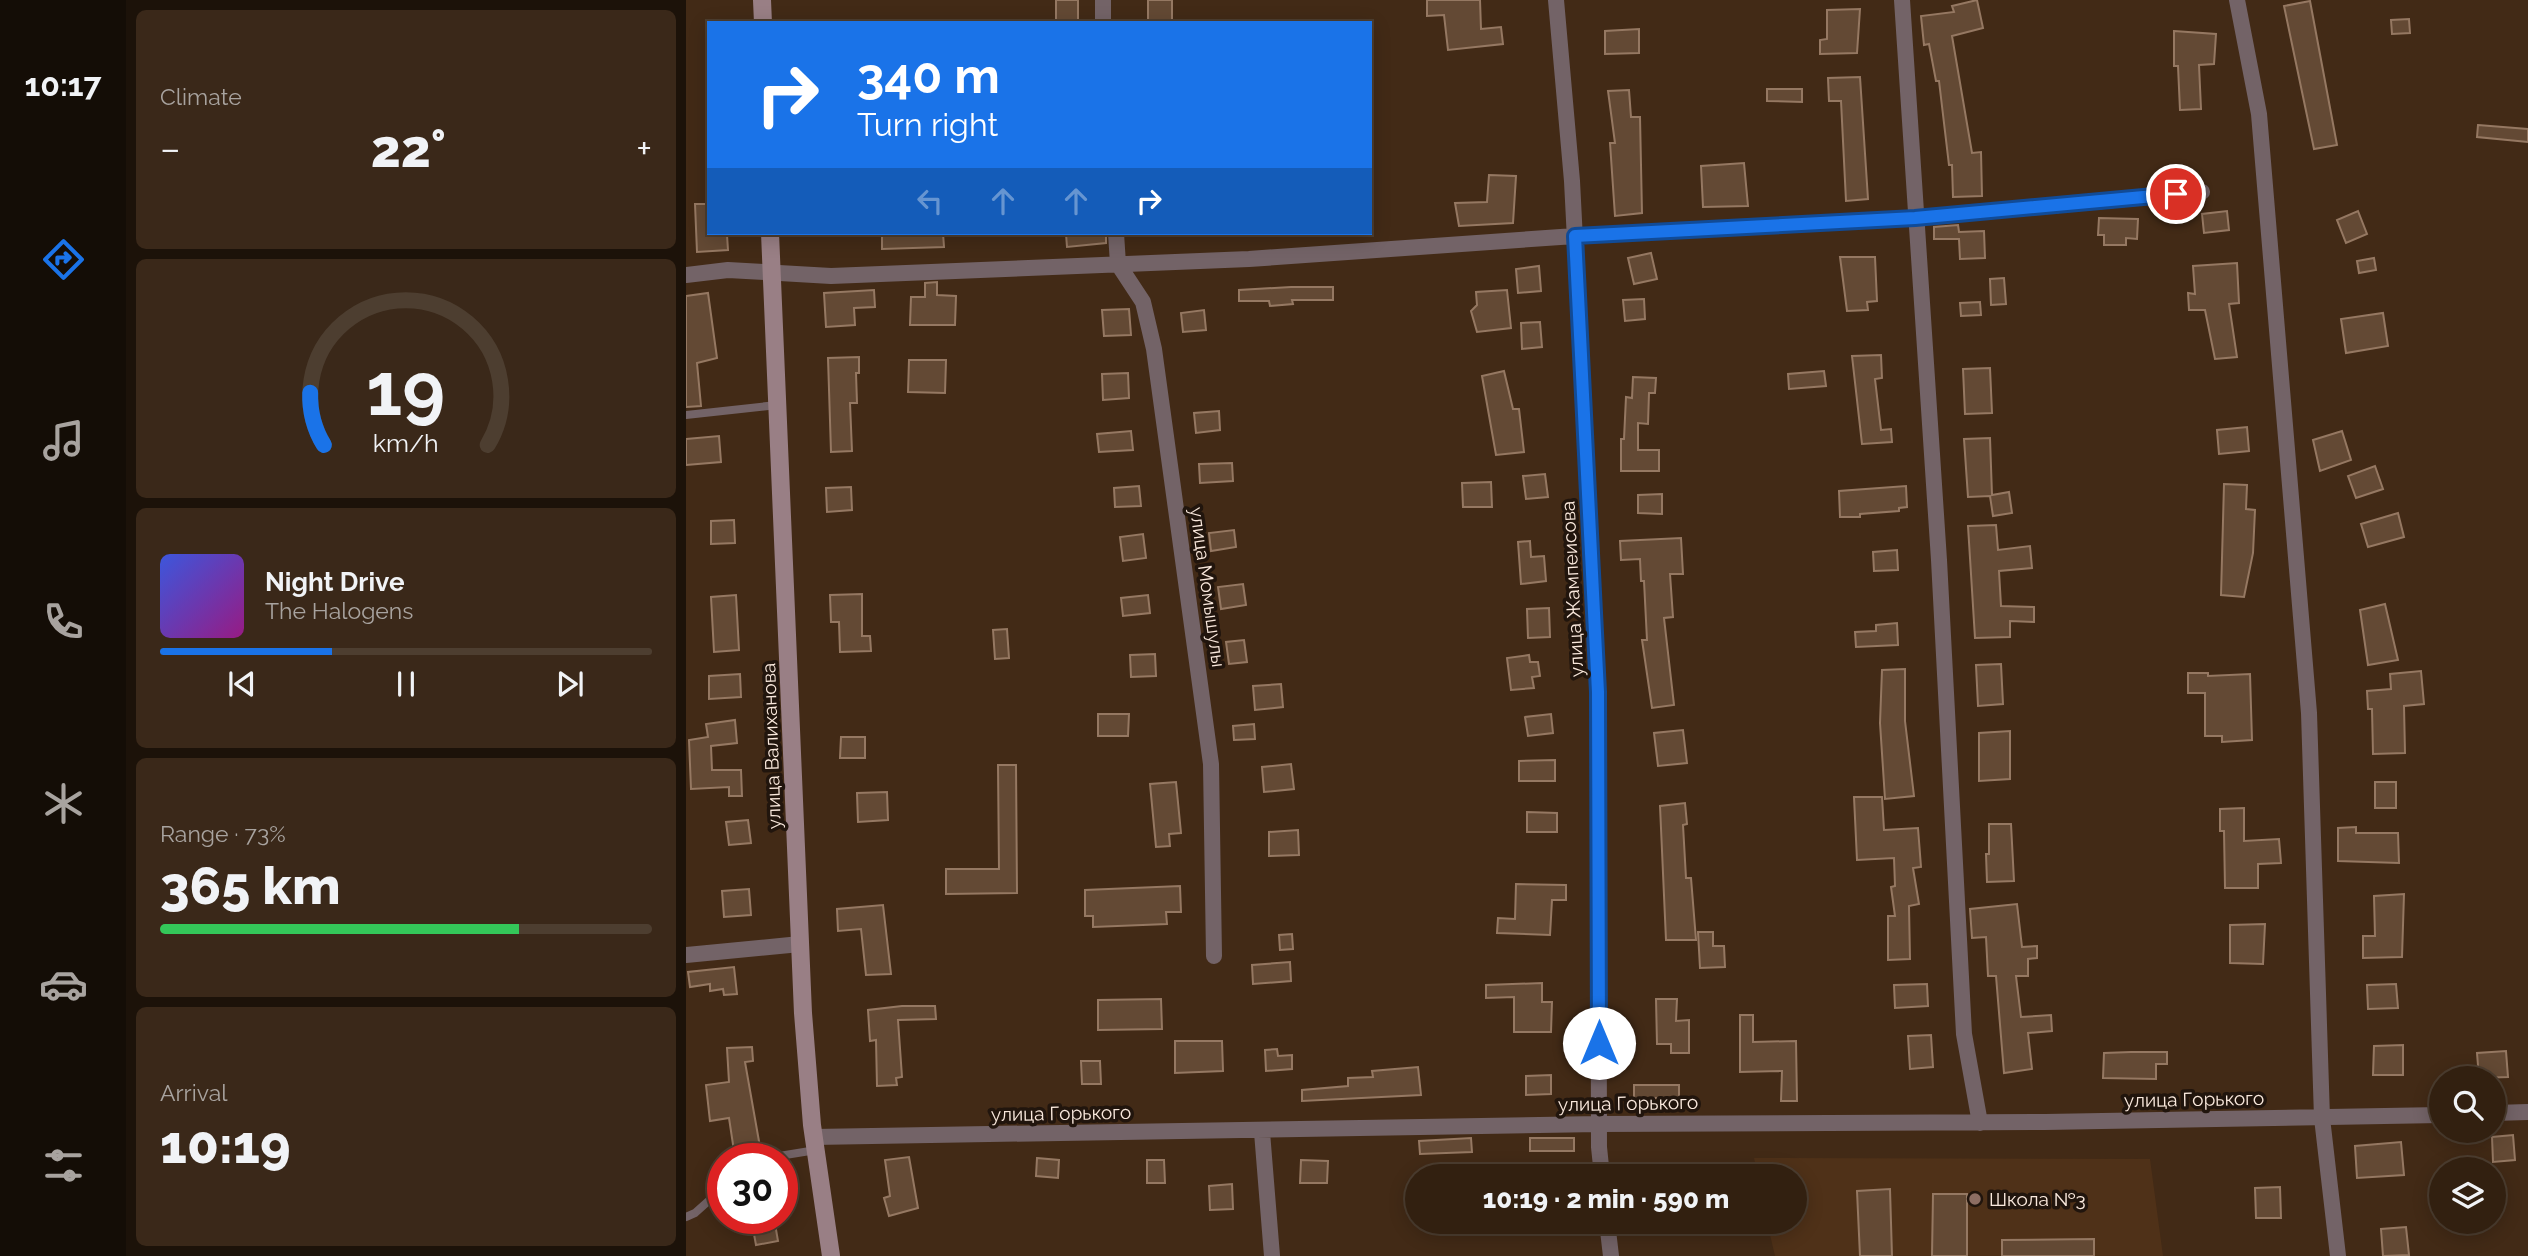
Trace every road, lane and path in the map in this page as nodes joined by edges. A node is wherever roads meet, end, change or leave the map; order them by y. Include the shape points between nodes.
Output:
1 (762, 0) edge
2 (1103, 0) edge
3 (1556, 0) edge
4 (1902, 0) edge
5 (2236, 0) edge
6 (763, 21) edge
7 (1103, 21) edge
8 (2202, 192) dead end
9 (1915, 218) junction
10 (770, 235) edge
11 (1116, 235) edge
12 (1575, 236) junction
13 (1118, 264) junction
14 (772, 271) junction
15 (686, 275) edge
16 (777, 405) junction
17 (686, 415) edge
18 (800, 944) junction
19 (686, 955) edge
20 (1214, 956) dead end
21 (2528, 1112) edge
22 (2506, 1113) edge
23 (2429, 1115) edge
24 (2322, 1118) junction
25 (1980, 1123) junction
26 (1599, 1124) junction
27 (1262, 1132) junction
28 (815, 1144) junction
29 (798, 1149) edge
30 (1601, 1164) edge
31 (707, 1202) edge
32 (686, 1217) edge
33 (1608, 1234) edge
34 (827, 1255) edge
35 (1272, 1256) edge
36 (1611, 1256) edge
37 (2338, 1256) edge

1 - 6 main road
2 - 7 street
3 - 12 street, улица Жампеисова
4 - 9 street
5 - 24 street via 2259,114 2309,713
8 - 9 street
9 - 12 street
9 - 25 street via 1965,1034
10 - 14 main road, улица Валиханова
11 - 13 street, улица Момышулы
12 - 13 street via 1249,260
12 - 26 street, улица Жампеисова via 1598,692
13 - 14 street via 831,276
13 - 20 street, улица Момышулы via 1143,302 1154,349 1211,764
14 - 15 street
14 - 16 main road, улица Валиханова
16 - 17 lane
16 - 18 main road, улица Валиханова
18 - 19 street
18 - 28 main road, улица Валиханова
21 - 22 street
23 - 24 street, улица Горького
24 - 25 street, улица Горького
24 - 37 street
25 - 26 street, улица Горького
26 - 27 street, улица Горького
26 - 30 street, улица Жампеисова
27 - 28 street, улица Горького
27 - 35 street
28 - 29 lane
28 - 34 main road, улица Валиханова
31 - 32 lane
33 - 36 street

